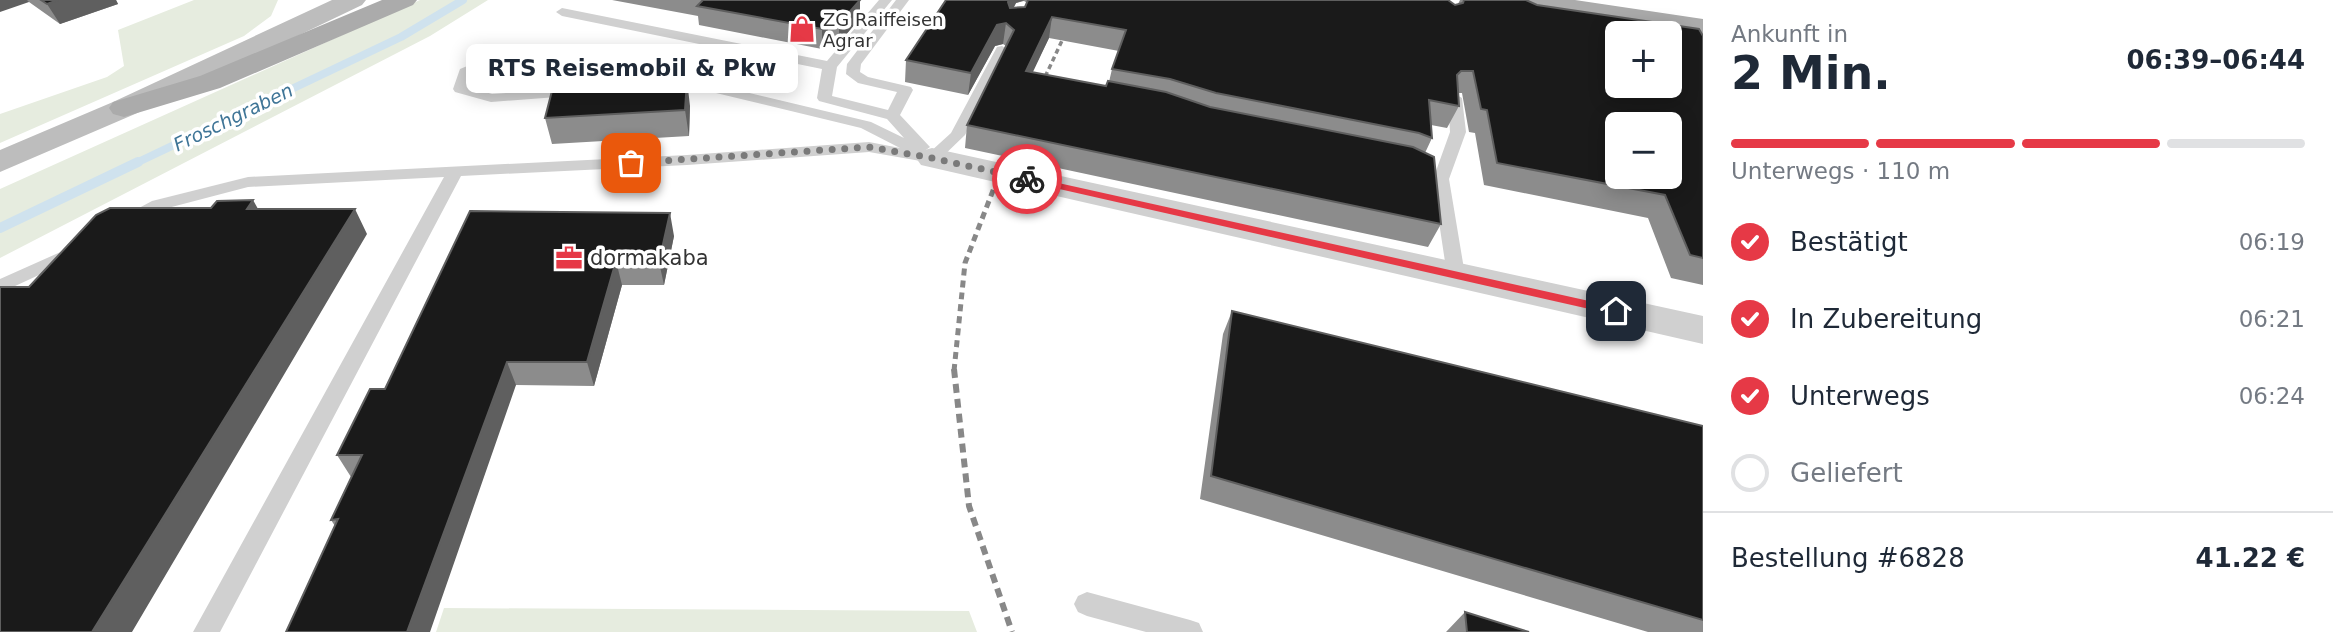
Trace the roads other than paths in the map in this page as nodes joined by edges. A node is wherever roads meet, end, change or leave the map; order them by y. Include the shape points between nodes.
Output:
1 (295, 0) edge
2 (353, 0) edge
3 (404, 0) edge
4 (886, 0) edge
5 (903, 0) edge
6 (1524, 0) edge
7 (1569, 0) edge
8 (562, 12) dead end
9 (1602, 12) junction
10 (1703, 28) edge
11 (1002, 50) edge
12 (240, 54) junction
13 (830, 66) junction
14 (648, 88) junction
15 (1455, 97) edge
16 (124, 108) junction
17 (892, 116) junction
18 (932, 158) junction
19 (1393, 160) edge
20 (0, 162) edge
21 (455, 172) junction
22 (1441, 179) junction
23 (113, 230) edge
24 (91, 242) edge
25 (1456, 275) junction
26 (0, 287) edge
27 (1703, 330) edge
28 (1087, 604) dead end
29 (206, 632) edge
30 (1190, 632) edge

1 - 12 main road via 289,12
2 - 12 main road
3 - 16 main road via 210,82
4 - 13 lane
5 - 17 lane via 854,64 853,74 906,90
6 - 9 main road
7 - 9 street
8 - 13 lane
9 - 10 main road
11 - 18 lane via 957,135
12 - 16 main road
13 - 17 lane via 824,98
14 - 14 lane via 546,52 501,56 465,72 460,89 491,98
14 - 18 lane via 716,89 866,125
15 - 22 lane via 1458,132
16 - 20 main road
17 - 18 lane
18 - 21 lane via 869,147
18 - 25 street
19 - 22 lane
21 - 23 lane via 248,182 158,205
21 - 29 lane
22 - 25 lane
24 - 26 lane
25 - 27 street
28 - 30 lane

